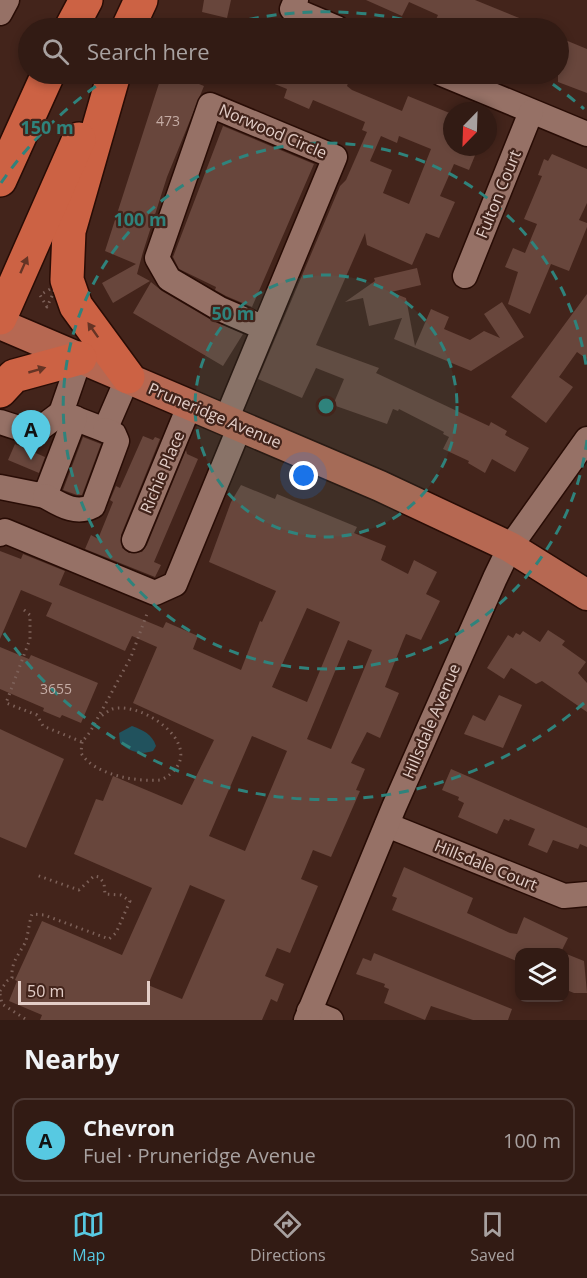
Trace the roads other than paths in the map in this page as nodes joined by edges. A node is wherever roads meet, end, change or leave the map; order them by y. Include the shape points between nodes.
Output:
1 (7, 0) edge
2 (86, 0) edge
3 (141, 0) edge
4 (294, 5) edge
5 (0, 13) edge
6 (76, 18) edge
7 (133, 18) edge
8 (318, 18) edge
9 (39, 84) edge
10 (42, 84) edge
11 (104, 84) edge
12 (111, 84) edge
13 (465, 84) edge
14 (531, 112) junction
15 (587, 134) edge
16 (0, 138) edge
17 (0, 180) edge
18 (465, 276) dead end
19 (0, 318) edge
20 (0, 324) edge
21 (264, 328) junction
22 (80, 358) junction
23 (128, 377) junction
24 (0, 391) edge
25 (190, 404) junction
26 (68, 415) junction
27 (0, 422) edge
28 (233, 423) junction
29 (105, 430) junction
30 (587, 439) edge
31 (0, 487) edge
32 (45, 496) junction
33 (0, 534) edge
34 (134, 540) dead end
35 (510, 547) junction
36 (587, 595) edge
37 (387, 825) junction
38 (587, 894) edge
39 (315, 1017) edge

1 - 5 street
2 - 6 highway
3 - 7 highway
4 - 8 street
9 - 16 highway
10 - 17 highway
19 -> 11 highway
23 -> 12 highway via 76,306 67,280 69,231
13 - 14 street
14 - 15 street
14 - 18 street, Fulton Court
20 - 22 main road, Pruneridge Avenue
21 - 21 street, Norwood Circle via 220,309 169,279 157,258 210,105 335,157
21 - 28 street, Norwood Circle
22 - 23 main road, Pruneridge Avenue
24 -> 22 highway via 14,376
22 - 26 street
23 - 25 main road, Pruneridge Avenue
23 - 29 street
25 - 28 main road, Pruneridge Avenue
25 - 34 street, Richie Place
26 - 27 street via 34,433
26 - 29 street
26 - 32 street
28 - 33 street, Norwood Circle via 175,584 155,593 5,531
28 - 35 main road, Pruneridge Avenue
29 - 32 street via 114,434 117,441 93,506 72,510
30 - 35 street, Hillsdale Avenue
31 - 32 street
35 - 36 main road, Pruneridge Avenue
35 - 37 street, Hillsdale Avenue via 468,634
37 - 38 street, Hillsdale Court via 564,896
37 - 39 street, Hillsdale Avenue

